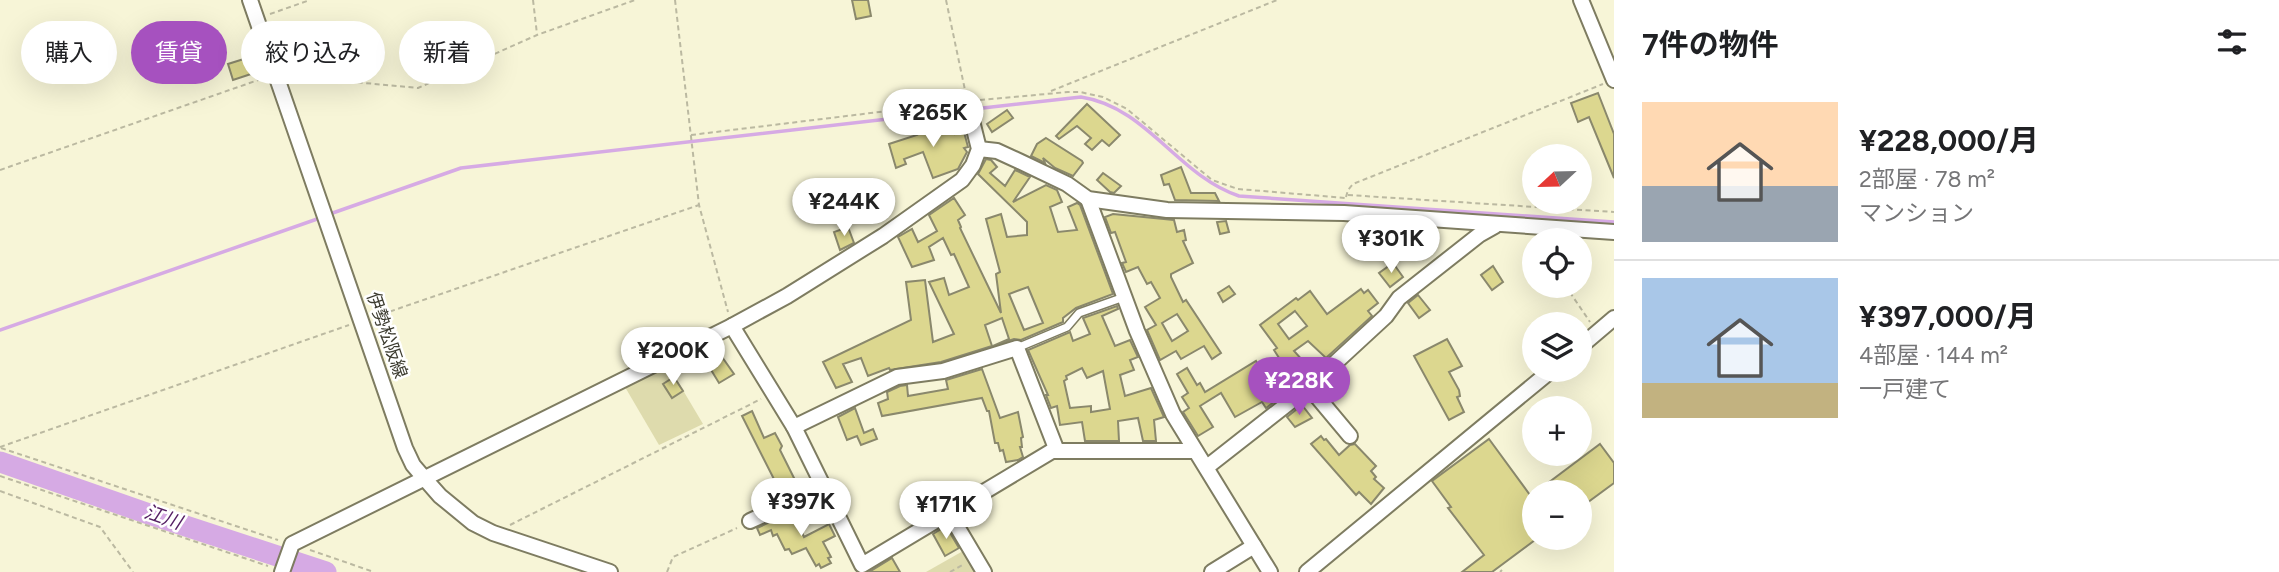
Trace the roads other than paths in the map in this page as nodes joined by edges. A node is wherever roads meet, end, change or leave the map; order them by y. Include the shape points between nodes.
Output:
1 (250, 0) edge
2 (1581, 0) edge
3 (1614, 80) edge
4 (969, 106) road end
5 (979, 149) junction
6 (1088, 199) junction
7 (1495, 225) junction
8 (1614, 233) edge
9 (1124, 297) junction
10 (1614, 318) edge
11 (732, 326) junction
12 (1592, 337) edge
13 (1017, 348) junction
14 (1537, 382) edge
15 (1308, 387) junction
16 (794, 427) junction
17 (1350, 436) dead end
18 (1057, 451) junction
19 (1195, 452) junction
20 (1207, 467) junction
21 (425, 479) junction
22 (823, 487) junction
23 (949, 513) junction
24 (750, 521) road end
25 (1254, 546) junction
26 (282, 571) edge
27 (610, 572) edge
28 (984, 572) edge
29 (1212, 572) edge
30 (1270, 572) edge
31 (1307, 572) edge

1 - 21 street, 伊勢松阪線 via 405,448
2 - 3 street
4 - 5 street
5 - 6 street via 1021,162
5 - 11 street via 962,180 883,236
6 - 7 street via 1178,211 1320,212
6 - 9 street
7 - 8 street
7 - 15 street via 1399,298 1386,316
9 - 13 lane via 1079,313 1067,327
9 - 19 street via 1173,414
10 - 12 street
11 - 16 street
11 - 21 street
13 - 16 street via 943,371 897,377
13 - 18 street
14 - 31 street
15 - 17 street
15 - 20 street
16 - 22 street
18 - 19 street
18 - 23 street
19 - 20 street
20 - 25 street
21 - 26 street via 292,544
21 - 27 street, 伊勢松阪線 via 473,523
22 - 23 street via 862,565
22 - 24 street
23 - 28 street
25 - 29 street
25 - 30 street

